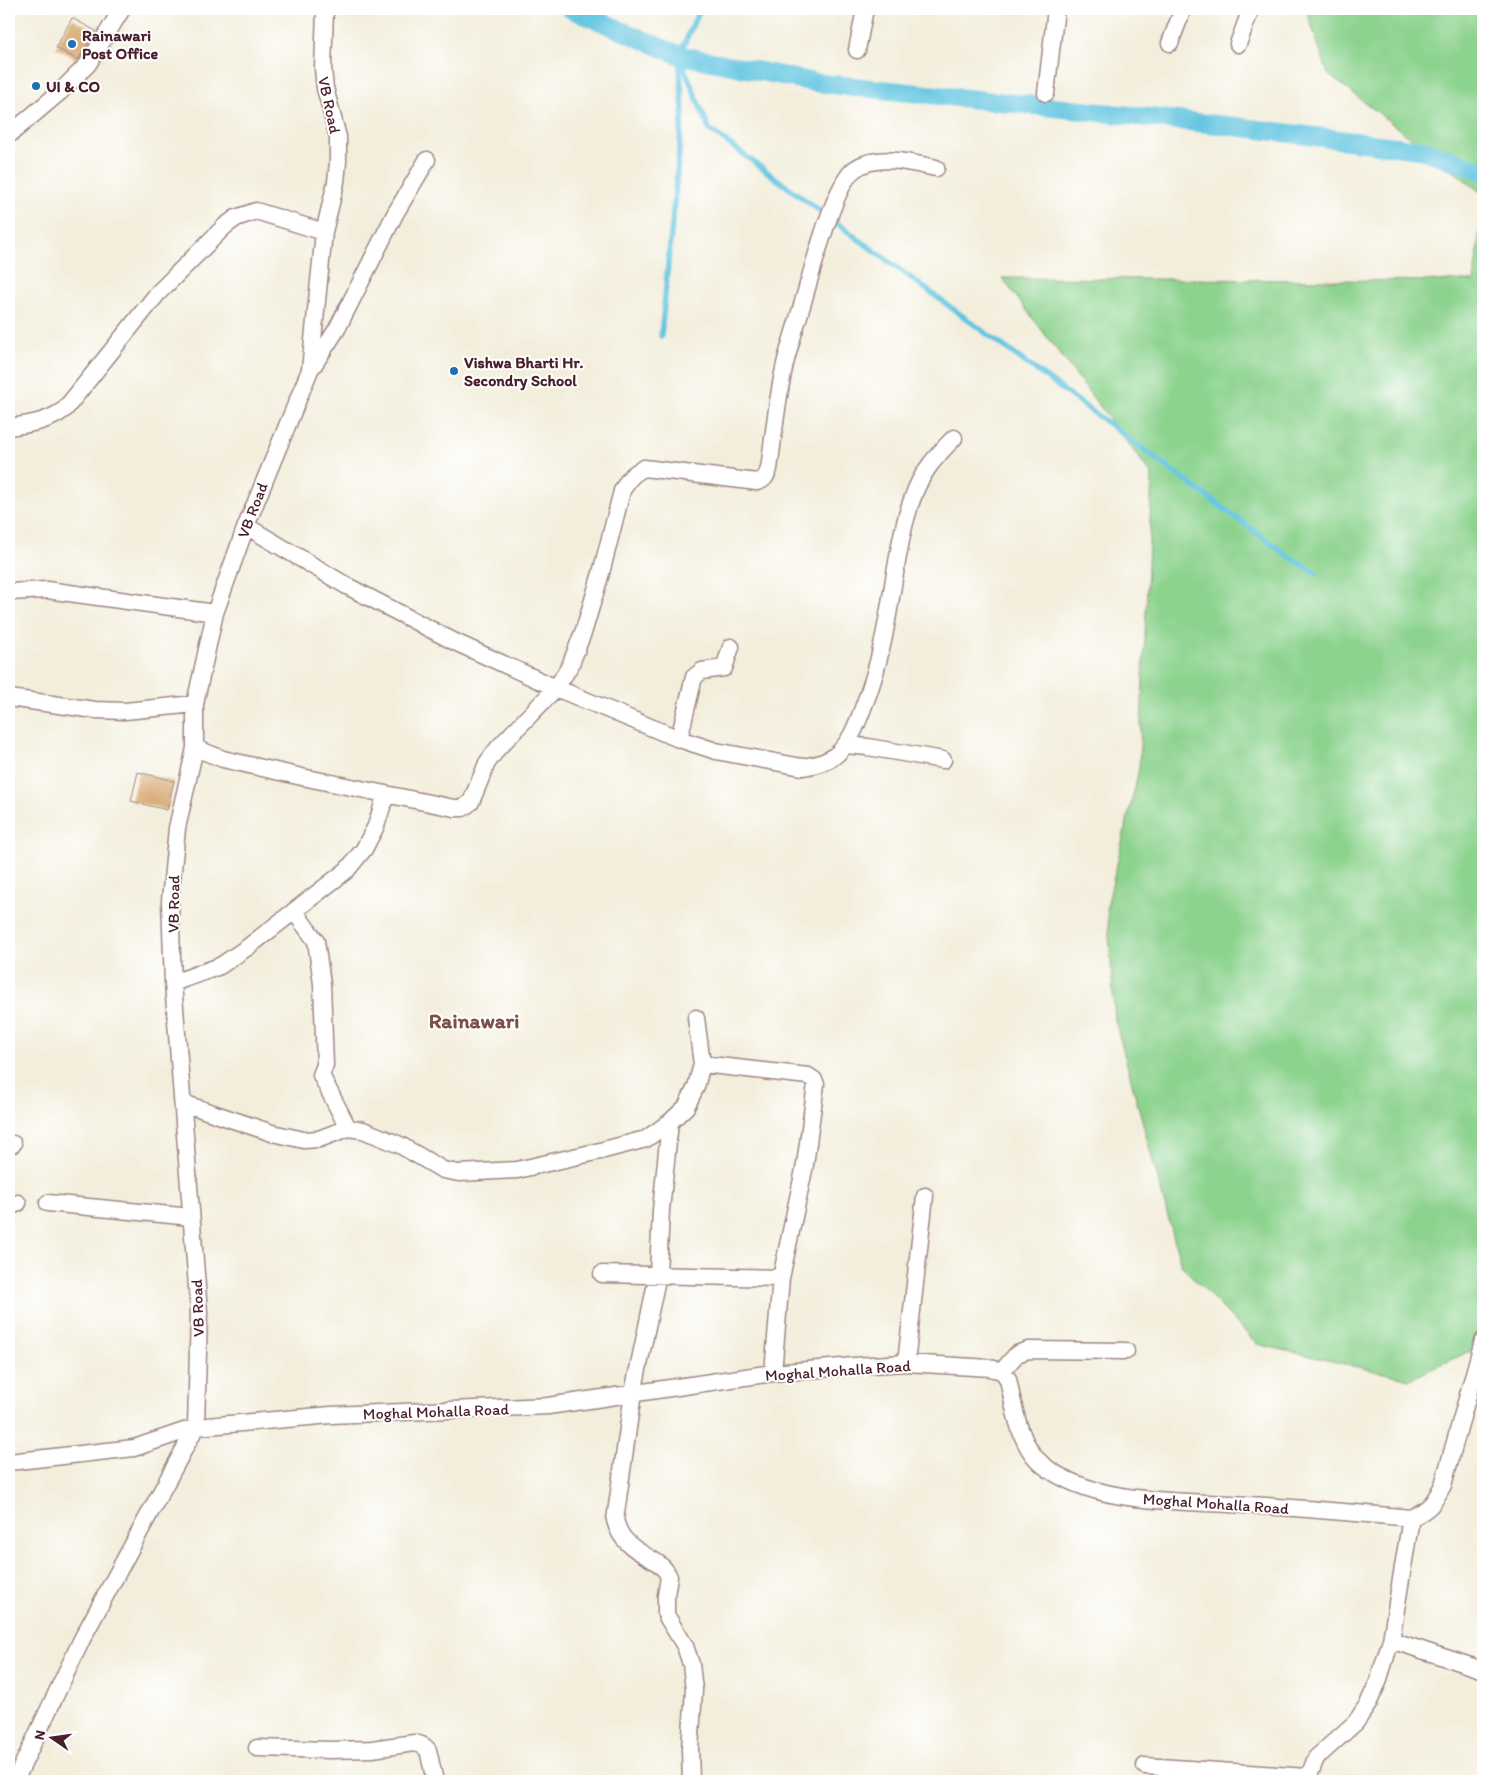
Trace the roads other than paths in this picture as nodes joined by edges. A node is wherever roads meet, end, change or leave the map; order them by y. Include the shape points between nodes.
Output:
1 (122, 9) edge
2 (325, 9) edge
3 (866, 9) edge
4 (1056, 9) edge
5 (1183, 9) edge
6 (1251, 9) edge
7 (1170, 43) dead end
8 (1238, 44) dead end
9 (857, 50) dead end
10 (1046, 93) dead end
11 (9, 135) edge
12 (427, 160) dead end
13 (936, 168) dead end
14 (324, 232) junction
15 (310, 370) junction
16 (9, 427) edge
17 (954, 438) dead end
18 (246, 526) junction
19 (9, 592) edge
20 (216, 613) junction
21 (731, 646) dead end
22 (556, 688) junction
23 (9, 698) edge
24 (196, 704) junction
25 (679, 739) junction
26 (846, 745) junction
27 (195, 748) junction
28 (943, 760) dead end
29 (386, 794) junction
30 (294, 911) junction
31 (173, 982) junction
32 (696, 1018) dead end
33 (702, 1064) junction
34 (183, 1103) junction
35 (670, 1122) junction
36 (348, 1128) junction
37 (925, 1196) dead end
38 (48, 1203) dead end
39 (191, 1218) junction
40 (602, 1274) dead end
41 (658, 1274) junction
42 (781, 1278) junction
43 (1483, 1341) edge
44 (1126, 1351) dead end
45 (906, 1363) junction
46 (1002, 1371) junction
47 (773, 1373) junction
48 (633, 1393) junction
49 (196, 1427) junction
50 (9, 1462) edge
51 (1411, 1518) junction
52 (1391, 1640) junction
53 (1483, 1670) edge
54 (257, 1748) dead end
55 (1145, 1766) dead end
56 (1307, 1779) edge
57 (15, 1781) edge
58 (435, 1781) edge
59 (691, 1781) edge

1 - 11 street via 88,64
2 - 14 street, VB Road via 323,69 338,137 338,162
3 - 9 street
4 - 10 street
5 - 7 street
6 - 8 street
12 - 15 street via 395,214 337,329
13 - 22 street via 904,161 874,162 850,173 825,227 785,365 766,476 757,482 644,468 633,473 622,491 584,630 570,666
14 - 15 street, VB Road
14 - 16 street via 256,211 236,218 158,293 65,409 44,421
15 - 18 street, VB Road
17 - 26 street via 926,469 913,497 902,534 873,684
18 - 20 street, VB Road
18 - 22 street via 347,586 455,642
19 - 20 street via 47,590
20 - 24 street, VB Road
21 - 25 street via 724,668 702,671 694,677
22 - 25 street
22 - 29 street via 498,748 487,763 471,802 464,808
23 - 24 street via 125,711
24 - 27 street, VB Road
25 - 26 street via 716,751 802,767 822,763
26 - 28 street
27 - 29 street via 231,761
27 - 31 street, VB Road via 178,828 170,901
29 - 30 street via 376,826 347,870
30 - 31 street via 220,966
30 - 36 street via 316,941 322,984 325,1065 321,1075
31 - 34 street, VB Road
32 - 33 street
33 - 35 street via 696,1088 686,1106
33 - 42 street via 808,1076 816,1084 805,1165
34 - 36 street via 272,1133 304,1140 319,1140
34 - 39 street, VB Road
35 - 36 street via 646,1138 600,1151 517,1170 474,1174 443,1170 400,1145 363,1130
35 - 41 street
37 - 45 street
38 - 39 street
39 - 49 street, VB Road via 199,1312
40 - 41 street
41 - 42 street
41 - 48 street
42 - 47 street
43 - 51 street via 1443,1484 1427,1510
44 - 46 street via 1028,1350 1017,1354
45 - 46 street, Moghal Mohalla Road
45 - 47 street, Moghal Mohalla Road
46 - 51 street, Moghal Mohalla Road via 1008,1379 1023,1438 1031,1451 1042,1464 1062,1478 1088,1489 1142,1498
47 - 48 street, Moghal Mohalla Road
48 - 49 street, Moghal Mohalla Road via 548,1406 331,1415
48 - 59 street via 615,1520 621,1537 663,1568 669,1577 666,1615 692,1664
49 - 50 street, Moghal Mohalla Road via 134,1448
49 - 57 street, VB Road via 82,1639
51 - 52 street
52 - 53 street
52 - 56 street via 1368,1704 1356,1722 1316,1758
54 - 58 street via 372,1749 420,1744 428,1750
55 - 56 street

